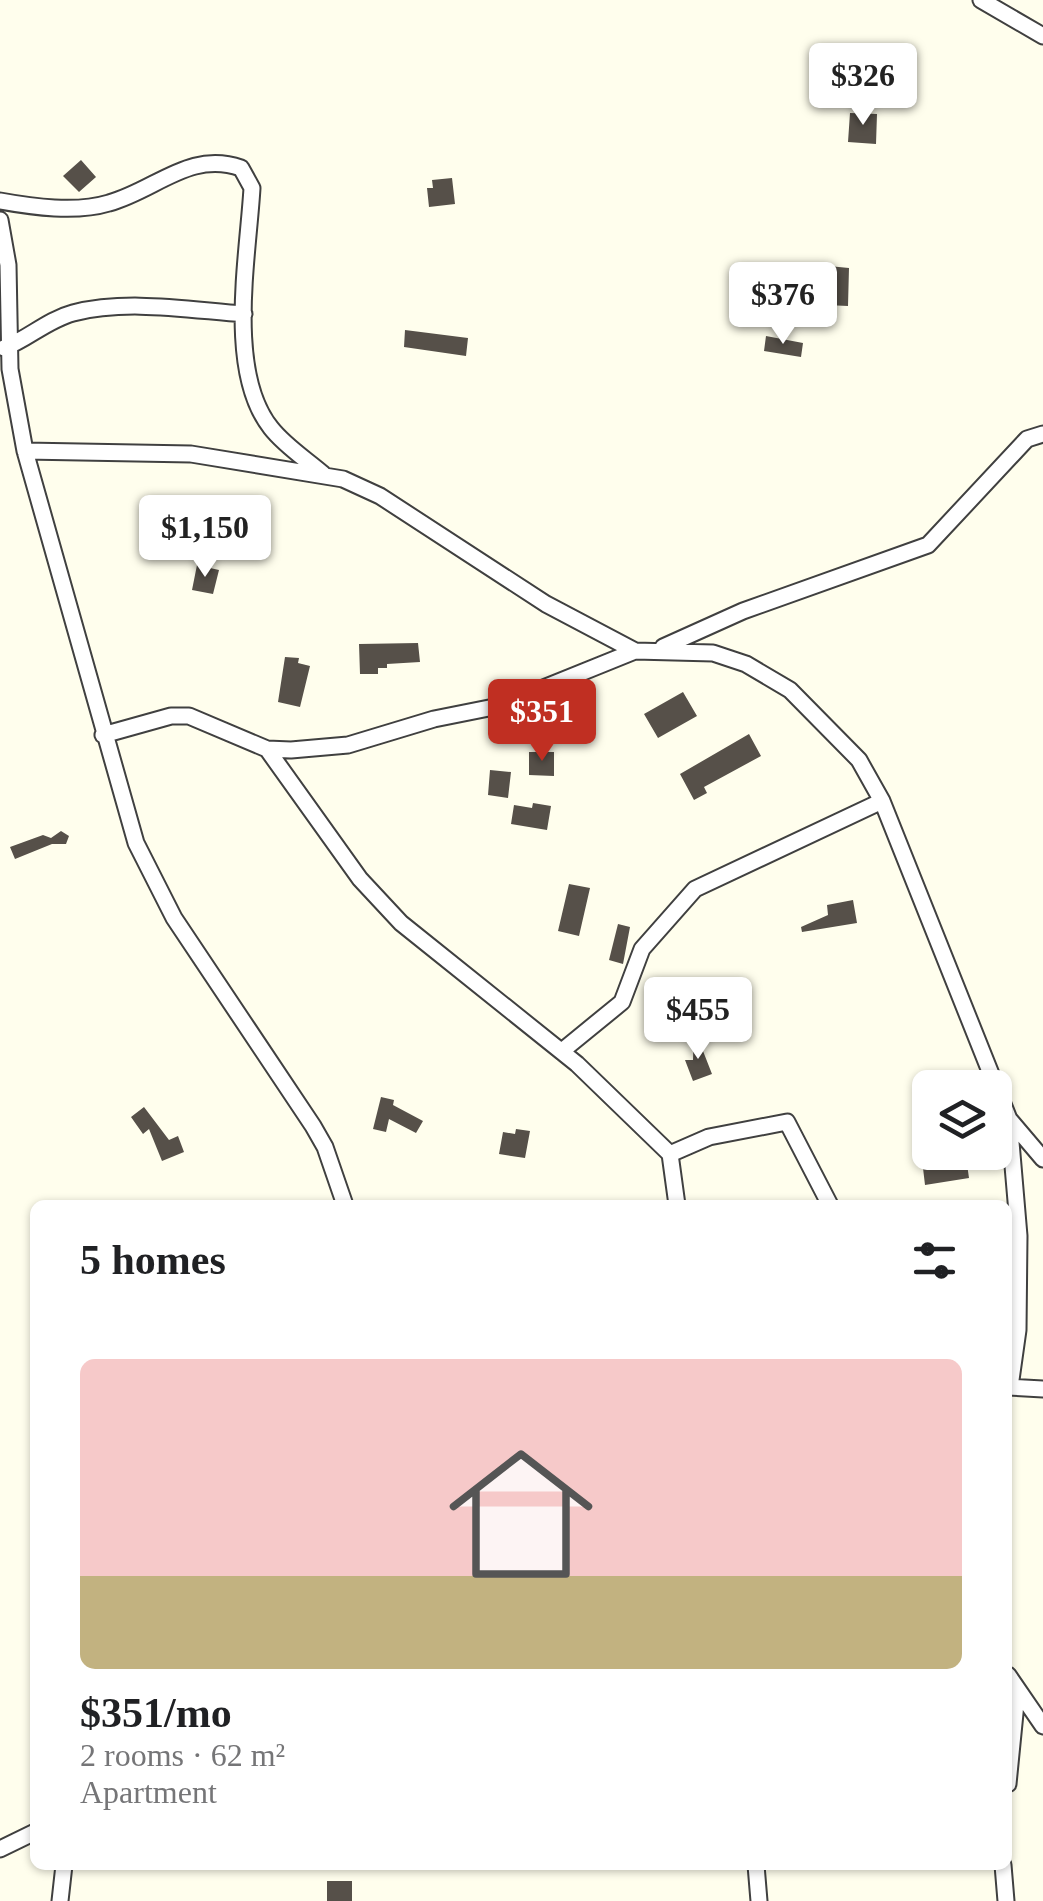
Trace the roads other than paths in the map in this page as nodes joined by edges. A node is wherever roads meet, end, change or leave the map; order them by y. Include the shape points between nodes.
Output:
1 (981, 0) edge
2 (1043, 36) edge
3 (0, 201) edge
4 (0, 220) edge
5 (244, 314) junction
6 (5, 348) edge
7 (1043, 434) edge
8 (26, 451) junction
9 (326, 476) junction
10 (655, 651) junction
11 (634, 652) junction
12 (104, 735) junction
13 (267, 749) junction
14 (882, 801) junction
15 (562, 1051) junction
16 (989, 1070) edge
17 (1012, 1123) edge
18 (670, 1154) junction
19 (1012, 1154) edge
20 (1043, 1159) edge
21 (343, 1200) edge
22 (680, 1200) edge
23 (827, 1200) edge
24 (1012, 1368) edge
25 (1012, 1387) edge
26 (1043, 1388) edge
27 (1012, 1683) edge
28 (1017, 1693) junction
29 (1043, 1726) edge
30 (1012, 1744) edge
31 (30, 1834) edge
32 (0, 1849) edge
33 (63, 1870) edge
34 (756, 1870) edge
35 (1003, 1870) edge
36 (60, 1901) edge
37 (759, 1901) edge
38 (1006, 1901) edge

1 - 2 street
3 - 5 street via 76,208 110,203 199,164 241,168 252,188
4 - 6 street via 8,266
5 - 6 street via 103,308 71,314
5 - 9 street via 242,353 251,393 271,429
6 - 8 street
7 - 10 street via 1027,439 928,545 743,611
8 - 9 street via 191,454
8 - 12 street
9 - 11 street via 380,496 546,604
10 - 11 street
10 - 14 street via 713,653 790,690 859,760
11 - 13 street via 500,706 348,744
12 - 13 street via 189,716
12 - 21 street via 154,882 314,1126
13 - 15 street via 360,879 401,923
14 - 15 street via 695,888 642,949 622,1002
14 - 16 street
15 - 18 street
17 - 20 street
18 - 22 street
18 - 23 street via 709,1138 787,1122
19 - 24 street via 1019,1236
25 - 26 street
27 - 28 street
28 - 29 street
28 - 30 street
31 - 32 street
33 - 36 street
34 - 37 street
35 - 38 street

